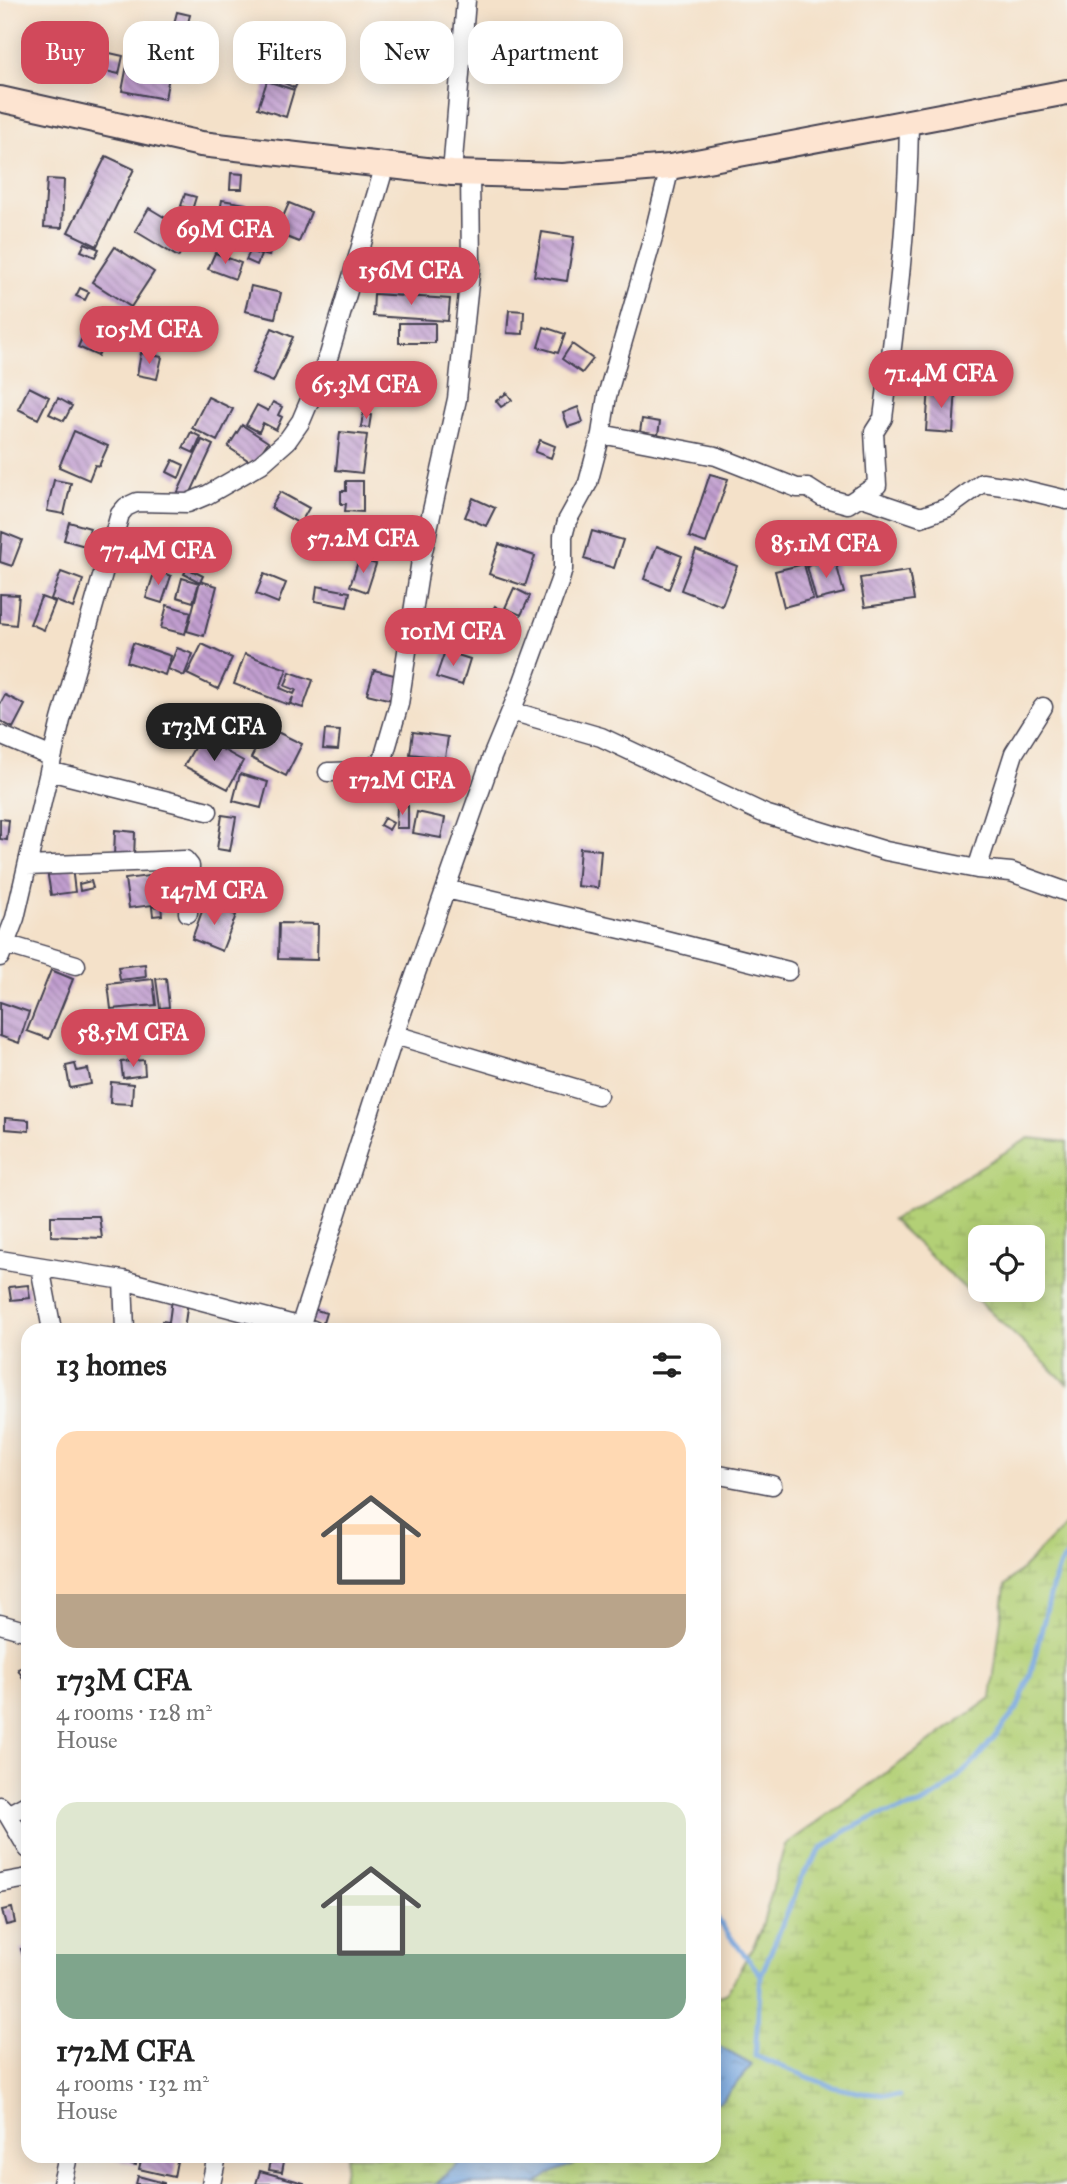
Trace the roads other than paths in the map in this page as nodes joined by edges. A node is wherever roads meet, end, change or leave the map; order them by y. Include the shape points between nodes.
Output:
1 (466, 0) edge
2 (1067, 92) edge
3 (0, 99) edge
4 (908, 121) junction
5 (385, 165) junction
6 (670, 167) junction
7 (461, 173) junction
8 (601, 434) junction
9 (859, 496) junction
10 (1067, 500) edge
11 (1043, 707) dead end
12 (511, 711) junction
13 (0, 735) edge
14 (51, 764) junction
15 (328, 772) dead end
16 (208, 811) dead end
17 (27, 866) junction
18 (977, 869) junction
19 (446, 888) junction
20 (1067, 892) edge
21 (188, 913) dead end
22 (2, 950) edge
23 (76, 965) dead end
24 (788, 971) dead end
25 (394, 1035) junction
26 (598, 1095) dead end
27 (0, 1261) edge
28 (40, 1267) junction
29 (123, 1280) junction
30 (51, 1323) edge
31 (125, 1323) edge
32 (285, 1323) edge
33 (306, 1323) edge
34 (721, 1475) edge
35 (772, 1485) dead end
36 (0, 1624) edge
37 (21, 1630) edge
38 (21, 1806) edge
39 (4, 1810) edge
40 (21, 1838) edge
41 (21, 1879) edge
42 (0, 1883) edge
43 (66, 2163) edge
44 (216, 2163) edge
45 (62, 2184) edge
46 (211, 2184) edge

1 - 7 street
2 - 4 main road
3 - 5 main road via 201,144
4 - 6 main road
4 - 9 street via 901,279 883,418 874,432 877,485
5 - 7 main road
5 - 14 street via 329,355 301,421 287,440 261,464 188,503 137,502 120,514
6 - 7 main road via 563,176
6 - 8 street via 607,396
7 - 15 street via 471,264 457,399 421,560 399,704 377,766
8 - 9 street via 716,456 822,497 848,503
8 - 12 street via 588,483 567,521 560,580
9 - 10 street via 920,517 949,507 982,483
11 - 18 street via 1014,753
12 - 18 street via 601,737 765,814 886,851
12 - 19 street
13 - 14 street
14 - 16 street
14 - 17 street
17 - 21 street via 185,860 190,866
17 - 22 street
18 - 20 street via 1011,873
19 - 24 street
19 - 25 street
22 - 23 street
25 - 26 street
25 - 33 street
27 - 28 street
28 - 29 street
28 - 30 street
29 - 31 street
29 - 32 street
34 - 35 street
36 - 37 street
38 - 39 street
39 - 40 street
41 - 42 street
43 - 45 street
44 - 46 street

